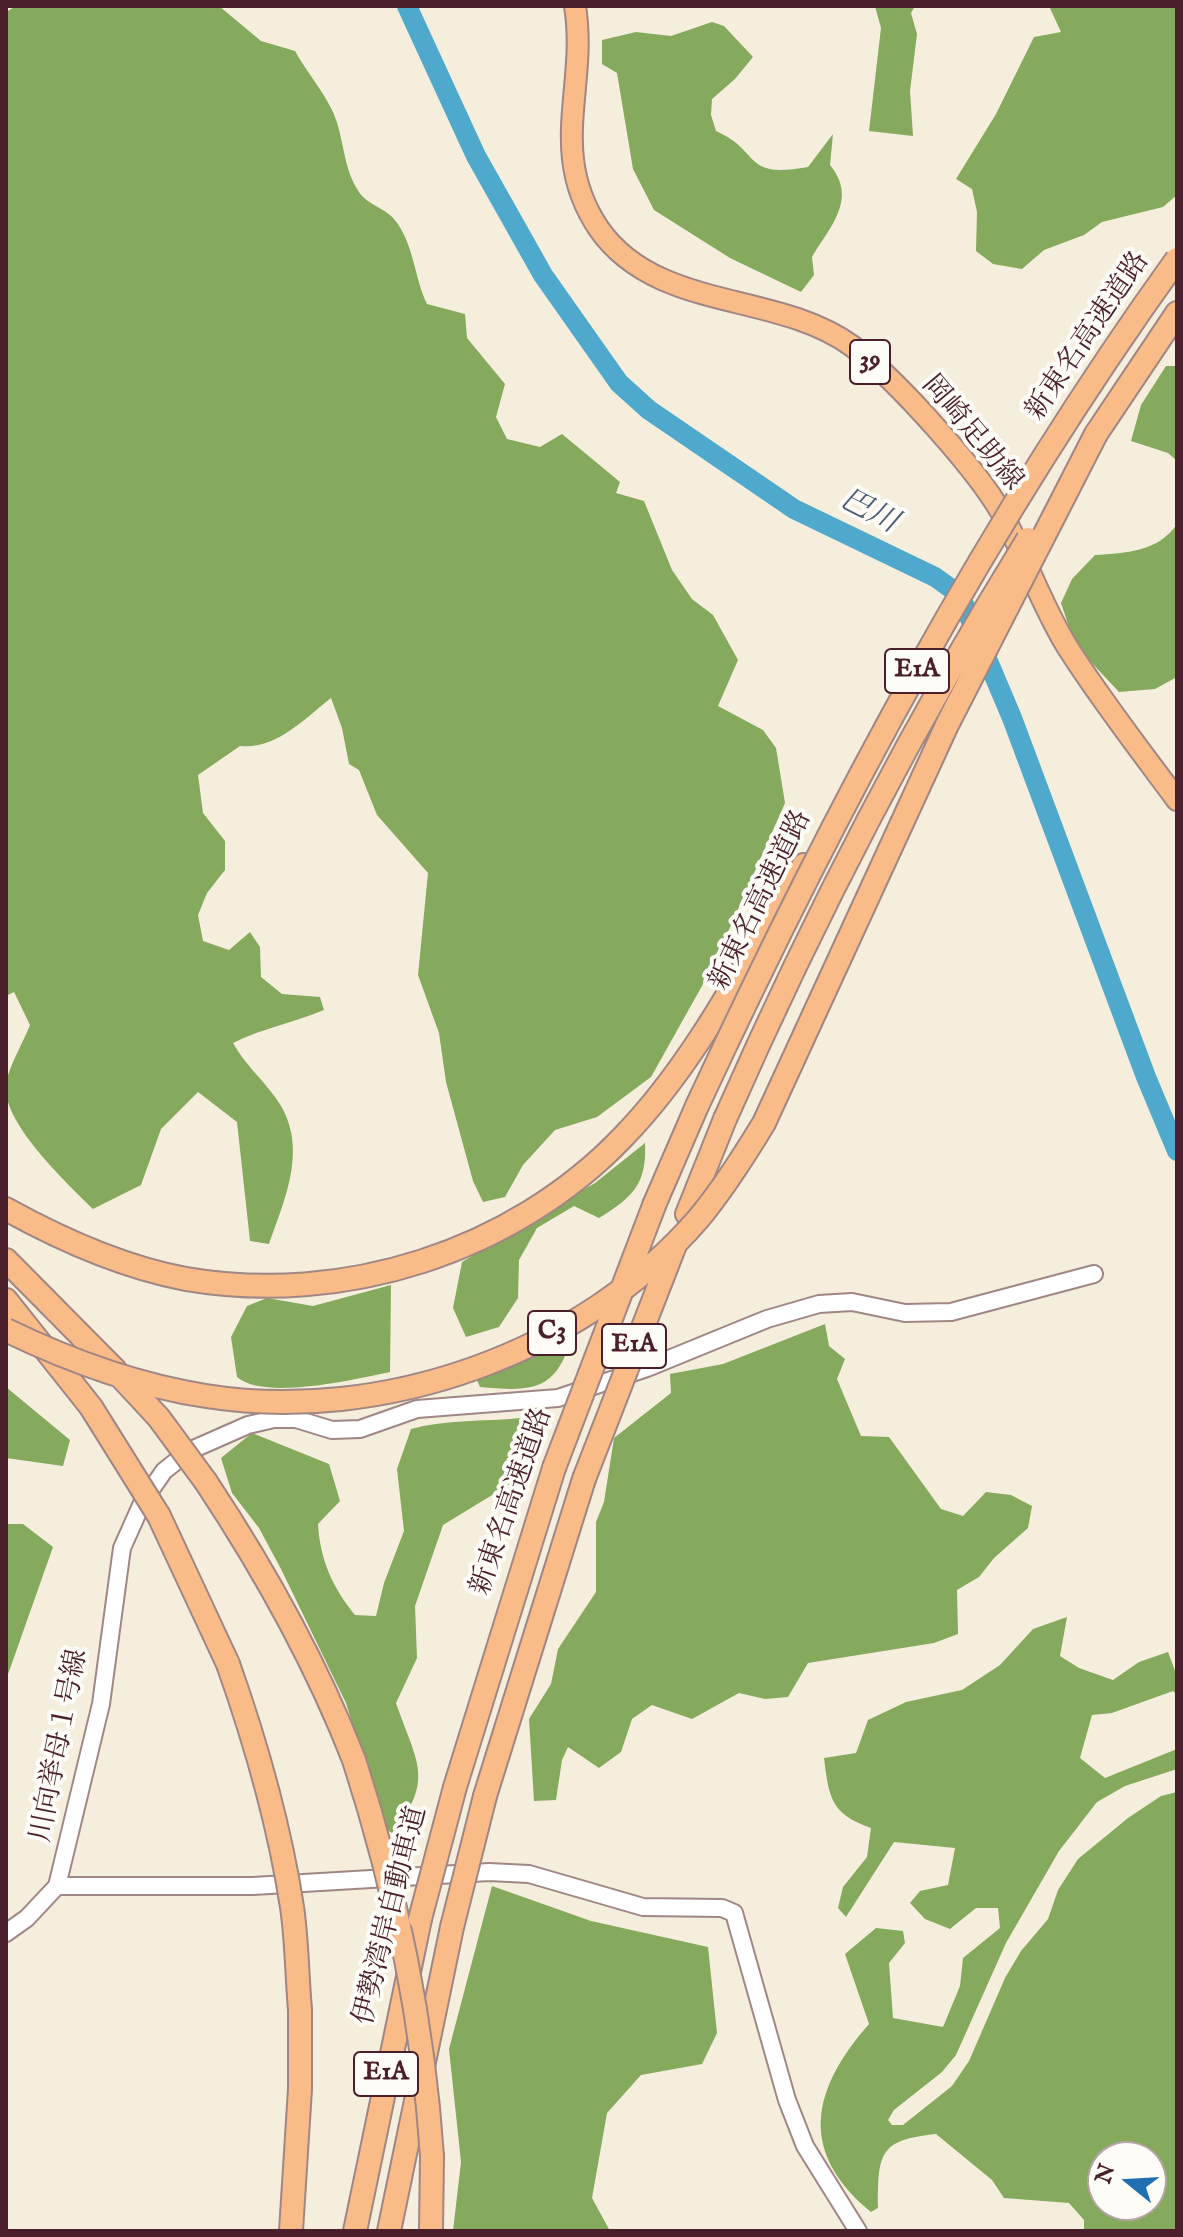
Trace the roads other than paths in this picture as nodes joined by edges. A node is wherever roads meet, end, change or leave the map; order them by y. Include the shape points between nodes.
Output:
1 (575, 6) edge
2 (1177, 259) edge
3 (1177, 313) edge
4 (1096, 434) junction
5 (858, 776) junction
6 (1177, 800) edge
7 (6, 1209) edge
8 (6, 1260) edge
9 (1094, 1274) dead end
10 (6, 1300) edge
11 (6, 1330) edge
12 (504, 1620) joint
13 (57, 1886) junction
14 (6, 1933) edge
15 (291, 2231) edge
16 (355, 2231) edge
17 (389, 2231) edge
18 (431, 2231) edge
19 (858, 2231) edge

1 - 6 main road, 岡崎足助線 / 39 via 579,28 570,155 586,207 601,231 641,268 714,297 820,328 877,368 991,495 1067,646
2 - 5 highway, 新東名高速道路 / E1A, bridge via 1012,510
3 - 4 highway, 新東名高速道路 / E1A
4 - 11 highway, C3, bridge via 947,725 787,1080 734,1172 698,1219 606,1301 486,1364 385,1392 321,1400 207,1397 94,1369
4 - 17 highway, 新東名高速道路 / E1A, bridge via 988,603 882,791 797,959 687,1214 584,1479 485,1796
5 - 7 highway, bridge via 669,1082 624,1137 567,1188 526,1215 406,1266 350,1279 241,1286 184,1278 86,1249
5 - 12 highway, 新東名高速道路 / E1A, bridge via 655,1203 554,1468
8 - 18 highway, bridge via 159,1418 206,1482 278,1597 334,1707 403,1929 423,2046 432,2156
9 - 13 street, 川向挙母１号線 via 951,1312 905,1313 852,1302 795,1309 558,1398 417,1409 360,1429 332,1430 296,1419 248,1425 189,1451 164,1471 143,1501 122,1548 101,1704
10 - 15 highway, bridge via 91,1407 159,1516 228,1664 253,1735 275,1814 292,1909 300,2010
12 - 16 highway, 伊勢湾岸自動車道 / E1A, bridge via 420,1919
13 - 14 street, 川向挙母１号線
13 - 19 street via 253,1886 489,1872 529,1874 643,1907 722,1908 734,1913 787,2100 805,2146

